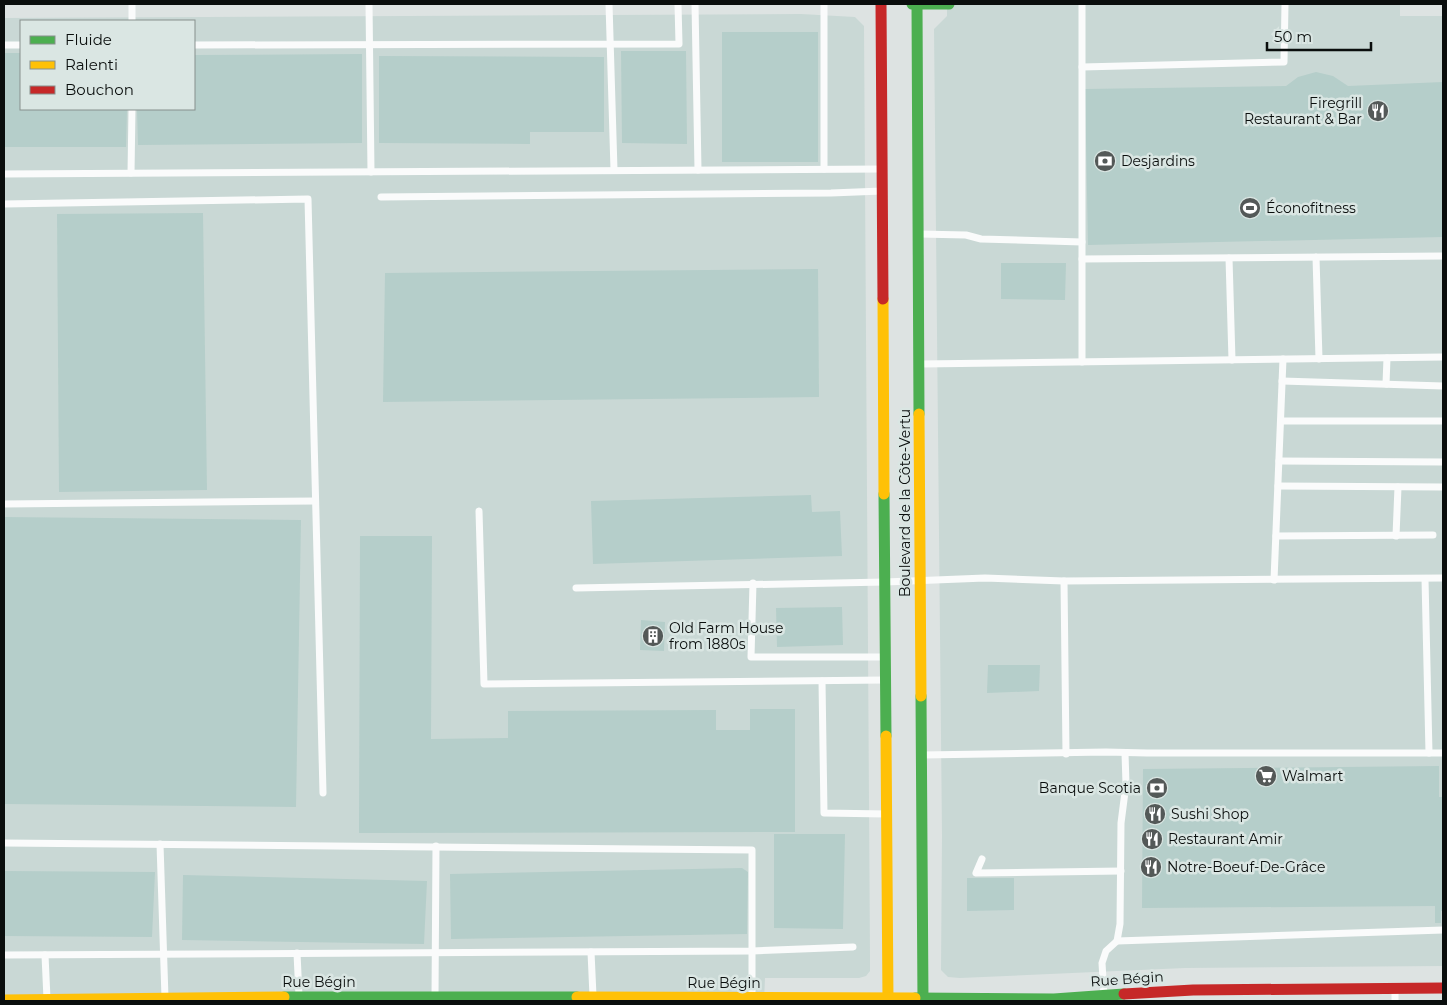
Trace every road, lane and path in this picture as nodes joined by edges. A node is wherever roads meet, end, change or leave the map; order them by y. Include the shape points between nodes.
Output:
1 (132, 4) edge
2 (369, 4) edge
3 (609, 4) edge
4 (678, 4) edge
5 (695, 4) edge
6 (824, 4) edge
7 (881, 4) edge
8 (915, 4) edge
9 (949, 4) edge
10 (1082, 4) edge
11 (1285, 4) edge
12 (132, 20) edge
13 (4, 44) edge
14 (20, 44) edge
15 (195, 44) edge
16 (370, 44) junction
17 (611, 44) junction
18 (1082, 67) junction
19 (132, 110) edge
20 (824, 169) junction
21 (882, 169) junction
22 (614, 170) junction
23 (698, 170) junction
24 (371, 172) junction
25 (131, 173) junction
26 (4, 174) edge
27 (882, 191) junction
28 (381, 197) dead end
29 (4, 204) edge
30 (919, 234) junction
31 (1082, 242) junction
32 (1443, 256) edge
33 (1316, 257) junction
34 (1229, 258) junction
35 (1082, 259) junction
36 (1443, 357) edge
37 (1387, 358) junction
38 (1283, 359) junction
39 (1319, 359) junction
40 (1232, 360) junction
41 (1082, 362) junction
42 (919, 364) junction
43 (1282, 381) junction
44 (1386, 384) junction
45 (1443, 386) edge
46 (1282, 421) junction
47 (1443, 421) edge
48 (1279, 461) junction
49 (1443, 462) edge
50 (1278, 486) junction
51 (1398, 487) junction
52 (1443, 487) edge
53 (315, 501) junction
54 (4, 504) edge
55 (479, 510) dead end
56 (1276, 536) junction
57 (1396, 536) junction
58 (1432, 536) dead end
59 (1443, 578) edge
60 (1426, 579) junction
61 (921, 580) junction
62 (1274, 580) junction
63 (1064, 581) junction
64 (885, 582) junction
65 (753, 583) junction
66 (576, 588) dead end
67 (886, 657) junction
68 (822, 680) junction
69 (886, 680) junction
70 (1125, 753) junction
71 (1430, 753) junction
72 (1443, 753) edge
73 (1066, 754) junction
74 (922, 755) junction
75 (323, 792) dead end
76 (887, 814) junction
77 (4, 843) edge
78 (160, 844) junction
79 (436, 846) junction
80 (982, 859) dead end
81 (1120, 872) junction
82 (1443, 930) edge
83 (1117, 941) junction
84 (853, 947) dead end
85 (752, 951) junction
86 (591, 952) junction
87 (435, 953) junction
88 (162, 954) junction
89 (297, 954) junction
90 (4, 955) edge
91 (45, 955) junction
92 (1443, 988) edge
93 (1395, 989) junction
94 (435, 996) junction
95 (1104, 996) junction
96 (299, 997) junction
97 (593, 997) junction
98 (165, 999) junction
99 (320, 999) edge
100 (530, 999) edge
101 (4, 1000) edge
102 (47, 1000) junction
103 (107, 1000) edge
104 (745, 1000) edge
105 (780, 1000) edge
106 (832, 1000) edge
107 (888, 1000) edge
108 (923, 1000) edge
109 (987, 1000) edge
110 (1395, 1001) edge

1 - 12 lane
2 - 16 lane
3 - 17 lane
4 - 17 lane via 679,44
5 - 23 lane
6 - 20 lane
7 - 21 main road, Boulevard de la Côte-Vertu
8 - 9 main road
8 - 30 main road, Boulevard de la Côte-Vertu
10 - 18 lane
11 - 18 lane via 1284,62
13 - 14 lane
15 - 16 lane
16 - 17 lane
16 - 24 lane
17 - 22 lane
18 - 31 lane
19 - 25 lane
20 - 21 lane
20 - 23 lane
21 - 27 main road, Boulevard de la Côte-Vertu
22 - 23 lane
22 - 24 lane
24 - 25 lane
25 - 26 lane
27 - 28 lane
27 - 64 main road, Boulevard de la Côte-Vertu
29 - 53 lane via 308,199
30 - 31 lane via 966,234 981,240
30 - 42 main road, Boulevard de la Côte-Vertu
31 - 35 lane
32 - 33 lane
33 - 34 lane
33 - 39 lane
34 - 35 lane
34 - 40 lane
35 - 41 lane
36 - 37 lane
37 - 39 lane
37 - 44 lane
38 - 39 lane
38 - 40 lane
38 - 43 lane
40 - 41 lane
41 - 42 lane
42 - 61 main road, Boulevard de la Côte-Vertu
43 - 44 lane
43 - 46 lane
44 - 45 lane
46 - 47 lane
46 - 48 lane
48 - 49 lane
48 - 50 lane
50 - 51 lane
50 - 56 lane
51 - 52 lane
51 - 57 lane
53 - 54 lane
53 - 75 lane
55 - 68 lane via 484,684
56 - 57 lane
56 - 62 lane
57 - 58 lane
59 - 60 lane
60 - 62 lane
60 - 71 lane
61 - 63 lane
61 - 64 lane
61 - 74 main road, Boulevard de la Côte-Vertu
62 - 63 lane
63 - 73 lane
64 - 65 lane
64 - 67 main road, Boulevard de la Côte-Vertu
65 - 66 lane
65 - 67 lane via 751,657
67 - 69 main road, Boulevard de la Côte-Vertu
68 - 69 lane
68 - 76 lane via 824,812
69 - 76 main road, Boulevard de la Côte-Vertu
70 - 71 lane
70 - 73 lane
70 - 81 lane
71 - 72 lane
73 - 74 lane
74 - 108 main road, Boulevard de la Côte-Vertu
76 - 107 main road, Boulevard de la Côte-Vertu
77 - 78 lane
78 - 79 lane
78 - 88 lane
79 - 85 lane via 752,850
79 - 87 lane
80 - 81 lane via 976,872
81 - 83 lane
82 - 83 lane
83 - 95 lane via 1106,951 1102,963
84 - 85 lane
85 - 86 lane
85 - 104 lane
86 - 87 lane
86 - 97 lane
87 - 89 lane
87 - 94 lane
88 - 89 lane
88 - 91 lane
88 - 98 lane
89 - 96 lane
90 - 91 lane
91 - 102 lane
92 - 93 main road, Rue Bégin
93 - 95 main road, Rue Bégin
93 - 110 lane
94 - 99 main road, Rue Bégin
94 - 100 main road, Rue Bégin
95 - 109 main road, Rue Bégin
96 - 98 main road, Rue Bégin
96 - 99 main road, Rue Bégin
97 - 100 main road, Rue Bégin
97 - 104 main road, Rue Bégin
98 - 103 main road, Rue Bégin
101 - 102 main road, Rue Bégin
102 - 103 main road, Rue Bégin
104 - 105 main road, Rue Bégin
105 - 106 main road, Rue Bégin
106 - 107 main road, Rue Bégin
107 - 108 main road, Rue Bégin
108 - 109 main road, Rue Bégin

